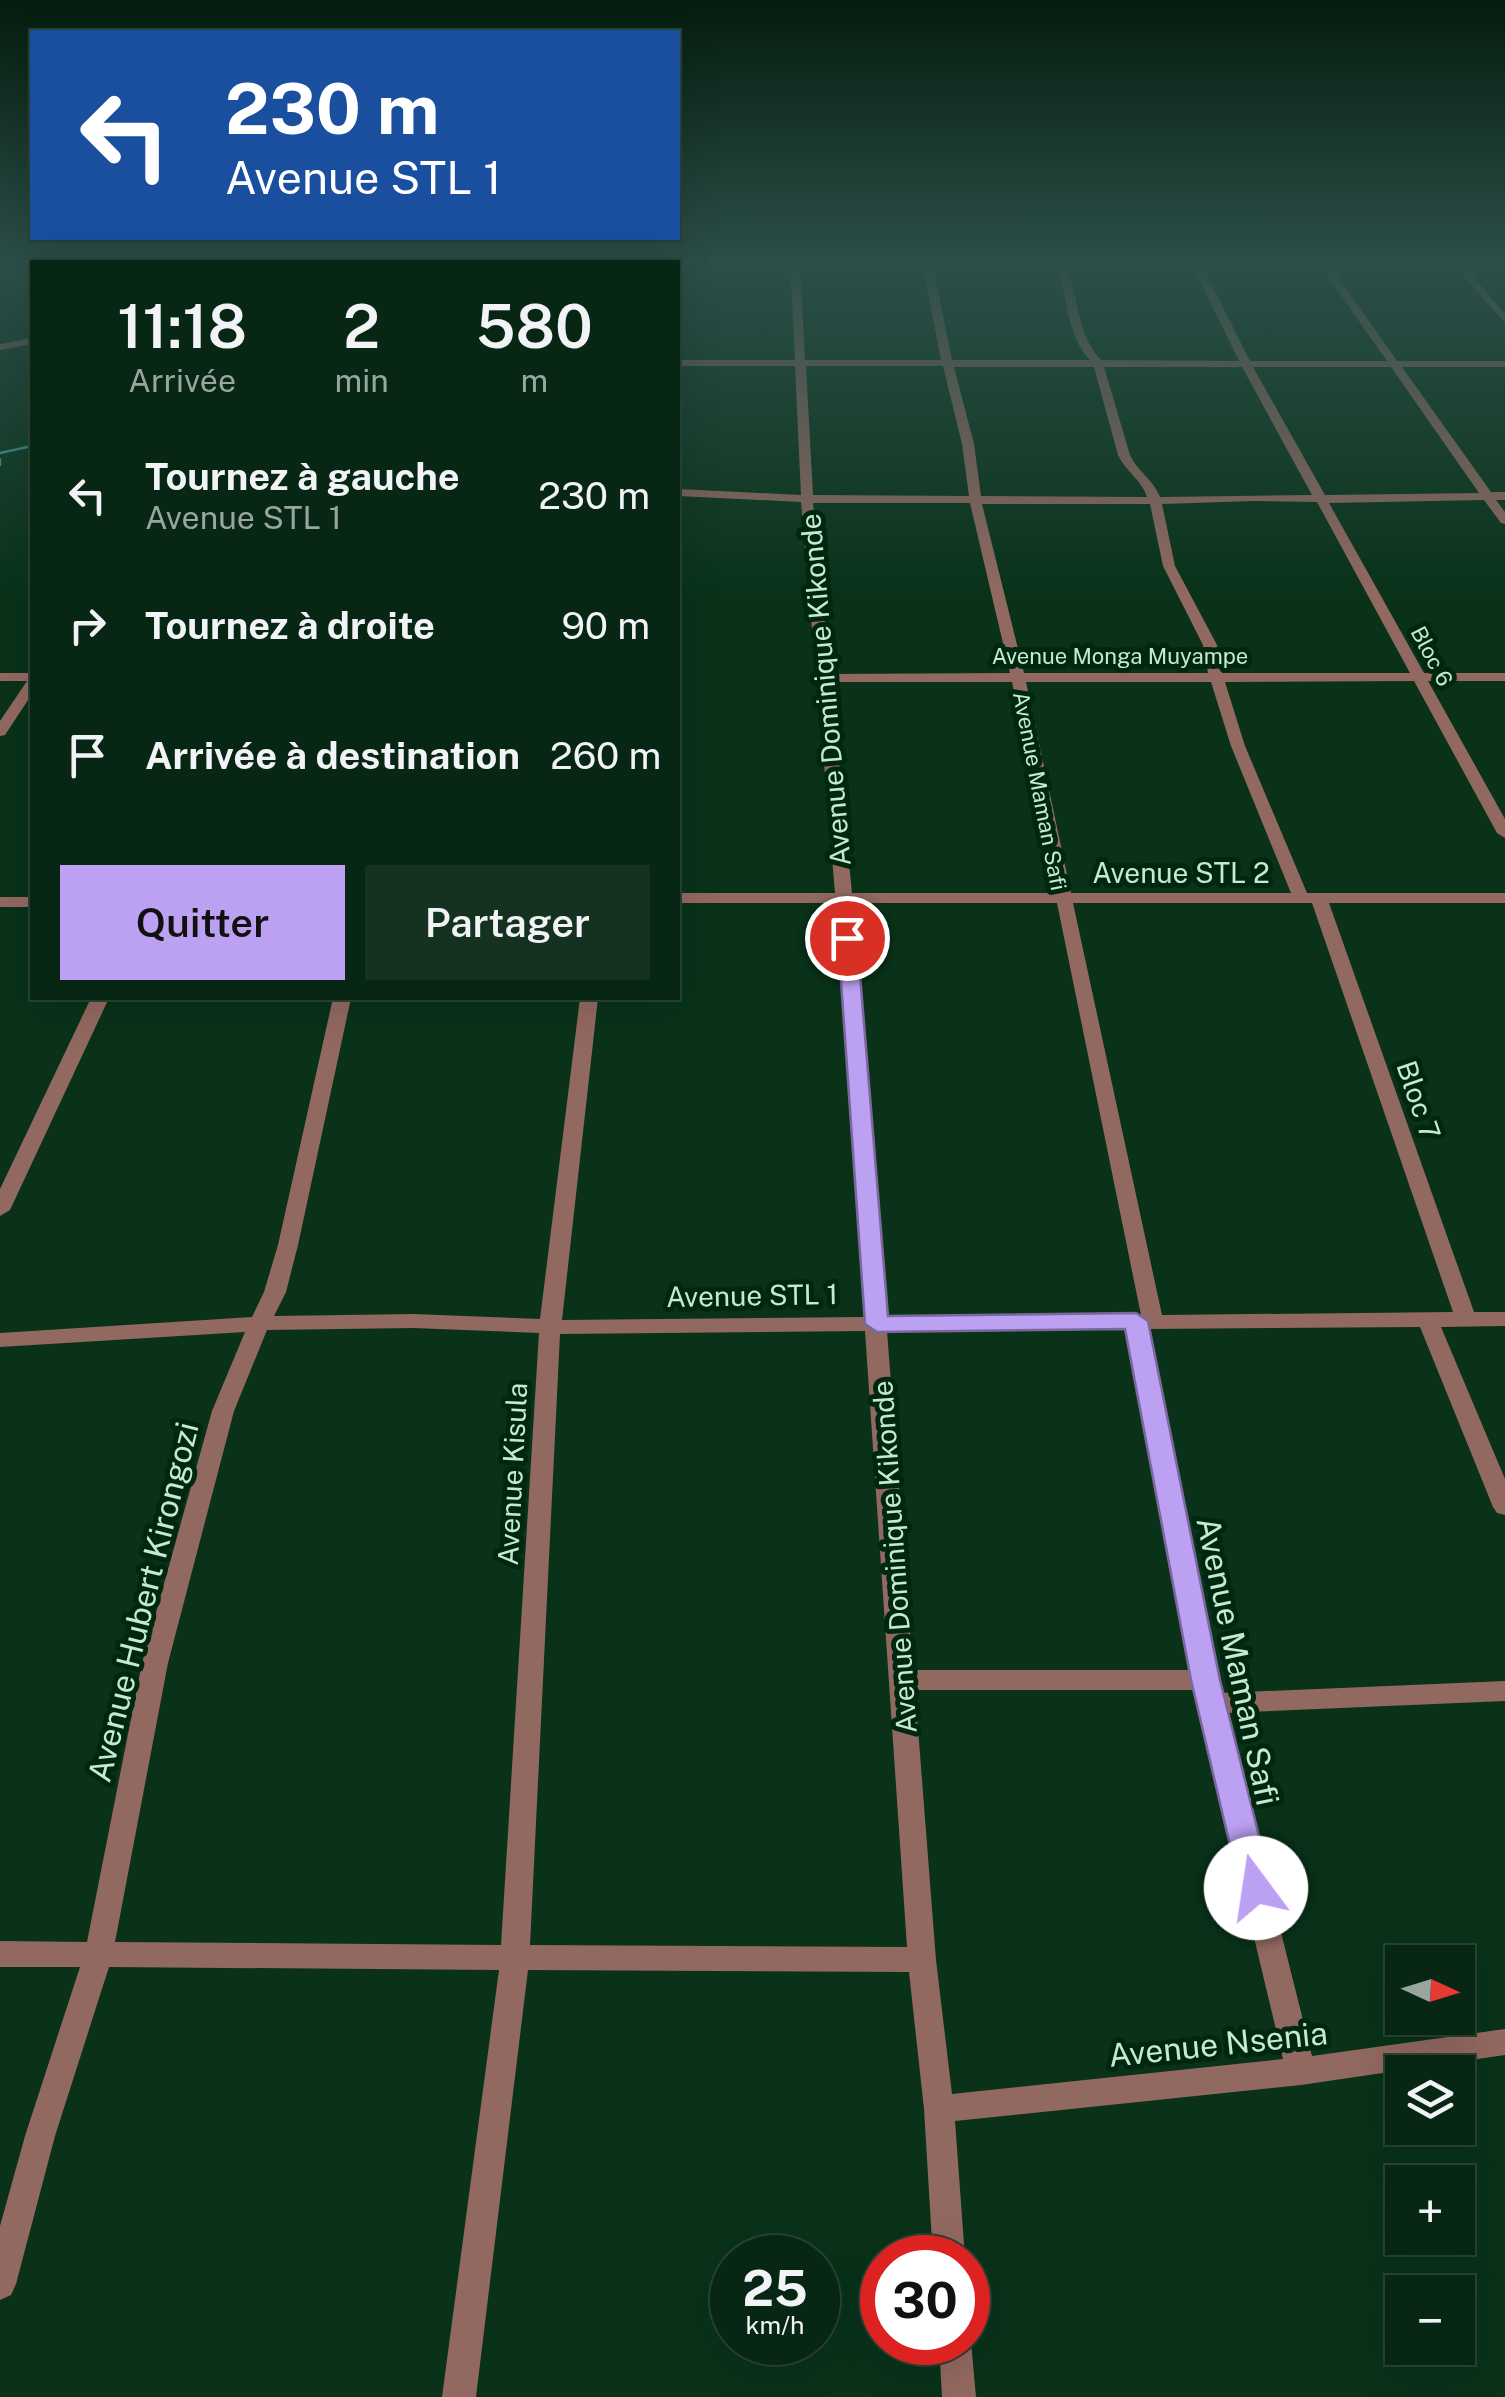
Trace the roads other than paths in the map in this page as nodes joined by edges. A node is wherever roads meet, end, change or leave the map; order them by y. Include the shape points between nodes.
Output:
1 (800, 373) edge
2 (950, 373) edge
3 (1101, 373) edge
4 (1251, 373) edge
5 (1400, 373) edge
6 (680, 493) edge
7 (1487, 496) junction
8 (1505, 496) edge
9 (976, 498) junction
10 (807, 499) junction
11 (1320, 499) junction
12 (1156, 500) junction
13 (1505, 520) edge
14 (0, 676) edge
15 (1418, 677) junction
16 (1505, 677) edge
17 (822, 678) junction
18 (1018, 678) junction
19 (1218, 678) junction
20 (30, 680) edge
21 (30, 683) edge
22 (0, 732) edge
23 (1505, 833) edge
24 (680, 898) edge
25 (1310, 898) junction
26 (1505, 898) edge
27 (844, 899) junction
28 (1062, 900) junction
29 (0, 902) edge
30 (30, 902) edge
31 (99, 1000) edge
32 (342, 1000) edge
33 (590, 1000) edge
34 (0, 1210) edge
35 (1505, 1319) edge
36 (1428, 1320) junction
37 (1466, 1320) junction
38 (1144, 1321) junction
39 (261, 1323) junction
40 (877, 1324) junction
41 (550, 1327) junction
42 (0, 1340) edge
43 (1505, 1507) edge
44 (904, 1680) junction
45 (1505, 1691) edge
46 (1208, 1692) junction
47 (0, 1954) edge
48 (99, 1954) junction
49 (515, 1956) junction
50 (922, 1960) junction
51 (1505, 2042) edge
52 (1301, 2071) junction
53 (939, 2109) junction
54 (947, 2235) edge
55 (0, 2284) edge
56 (957, 2365) edge
57 (459, 2397) edge
58 (959, 2397) edge

1 - 10 street, Avenue Dominique Kikonde
2 - 9 street, Avenue Maman Safi
3 - 12 street via 1128,463
4 - 11 street, Bloc 6
5 - 7 street
6 - 10 street
7 - 8 street
7 - 11 street
7 - 13 street
9 - 10 street
9 - 12 street
9 - 18 street, Avenue Maman Safi
10 - 17 street, Avenue Dominique Kikonde
11 - 12 street
11 - 15 street, Bloc 6
12 - 19 street, Bloc 7 via 1170,566 1210,645
14 - 20 street
15 - 16 street, Avenue Monga Muyampe
15 - 19 street, Avenue Monga Muyampe
15 - 23 street, Bloc 6
17 - 18 street, Avenue Monga Muyampe
17 - 27 street, Avenue Dominique Kikonde
18 - 19 street, Avenue Monga Muyampe
18 - 28 street, Avenue Maman Safi
19 - 25 street, Bloc 7 via 1238,746
21 - 22 street
24 - 27 street, Avenue STL 2
25 - 26 street, Avenue STL 2
25 - 28 street, Avenue STL 2
25 - 37 street, Bloc 7
27 - 28 street, Avenue STL 2
27 - 40 street, Avenue Dominique Kikonde
28 - 38 street, Avenue Maman Safi
29 - 30 street
31 - 34 street
32 - 39 street, Avenue Hubert Kirongozi via 288,1245
33 - 41 street, Avenue Kisula
35 - 37 street, Avenue STL 1
36 - 37 street, Avenue STL 1
36 - 38 street, Avenue STL 1
36 - 43 street
38 - 40 street, Avenue STL 1
38 - 46 street, Avenue Maman Safi
39 - 41 street, Avenue STL 1
39 - 42 street, Avenue STL 1
39 - 48 street, Avenue Hubert Kirongozi via 223,1411 155,1663
40 - 41 street, Avenue STL 1
40 - 44 street, Avenue Dominique Kikonde
41 - 49 street, Avenue Kisula
44 - 46 street
44 - 50 street, Avenue Dominique Kikonde
45 - 46 street
46 - 52 street, Avenue Maman Safi
47 - 48 street
48 - 49 street
48 - 55 street, Avenue Hubert Kirongozi
49 - 50 street
49 - 57 street, Avenue Kisula
50 - 53 street, Avenue Dominique Kikonde
51 - 52 street, Avenue Nsenia
52 - 53 street, Avenue Nsenia
53 - 54 street, Avenue Dominique Kikonde
56 - 58 street

